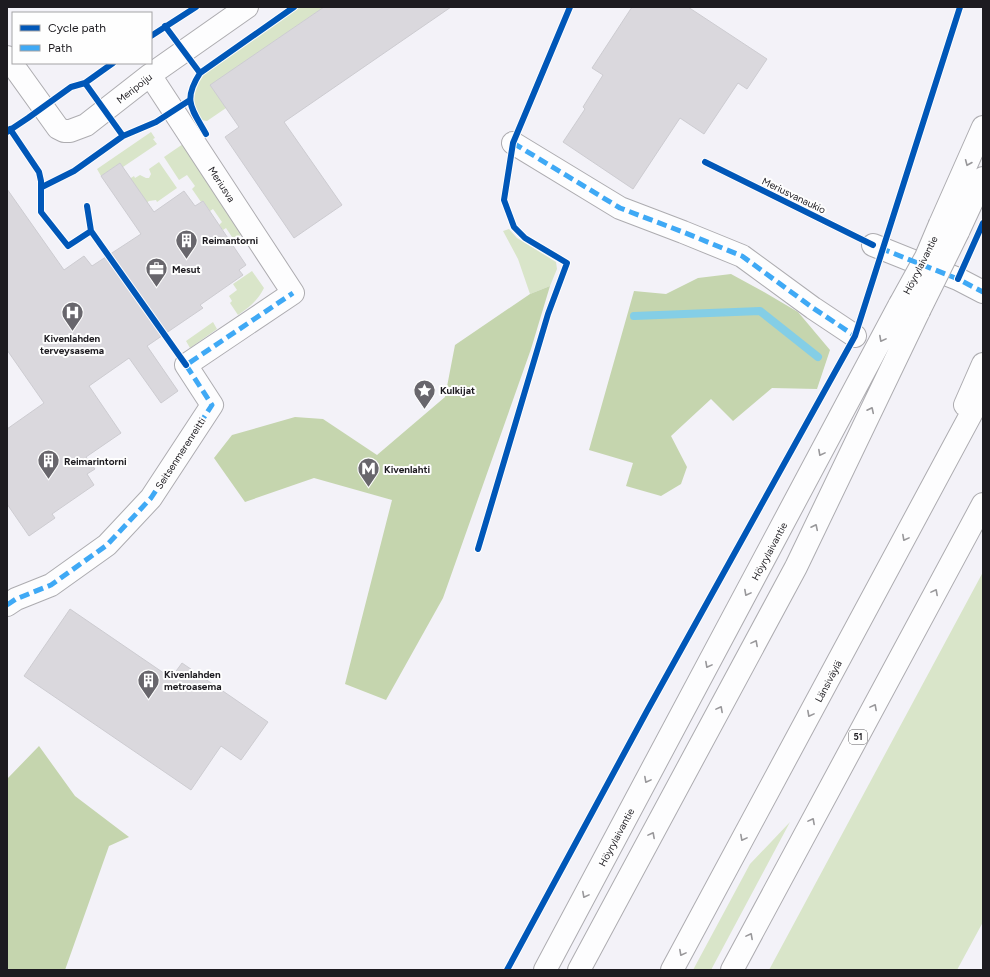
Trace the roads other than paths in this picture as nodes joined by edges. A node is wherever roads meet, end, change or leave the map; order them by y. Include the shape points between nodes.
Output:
1 (247, 7) edge
2 (7, 58) edge
3 (150, 75) junction
4 (983, 127) edge
5 (512, 143) dead end
6 (983, 178) edge
7 (949, 228) junction
8 (873, 245) dead end
9 (983, 292) edge
10 (293, 293) joint
11 (910, 308) junction
12 (855, 336) dead end
13 (983, 364) edge
14 (983, 392) edge
15 (923, 503) junction
16 (983, 504) edge
17 (7, 605) edge
18 (545, 970) edge
19 (579, 970) edge
20 (672, 970) edge
21 (732, 970) edge

1 - 3 main road, Meripoiju
2 - 3 main road, Meripoiju via 58,128 64,131 86,125
3 - 10 main road, Meriusva
4 -> 7 main road, Höyrylaivantie
5 - 12 main road via 620,208 742,256
6 - 7 main road, Höyrylaivantie
7 - 11 main road, Höyrylaivantie, bridge via 926,256
8 - 9 main road via 958,279
10 - 17 main road, Seitsenmerenreitti via 186,365 212,404 151,498 107,545 51,584
11 -> 18 main road, Höyrylaivantie
19 -> 11 main road, Höyrylaivantie via 796,567
13 - 15 main road
14 - 15 main road, Länsiväylä
15 -> 20 main road, Länsiväylä
21 -> 16 main road, 51

